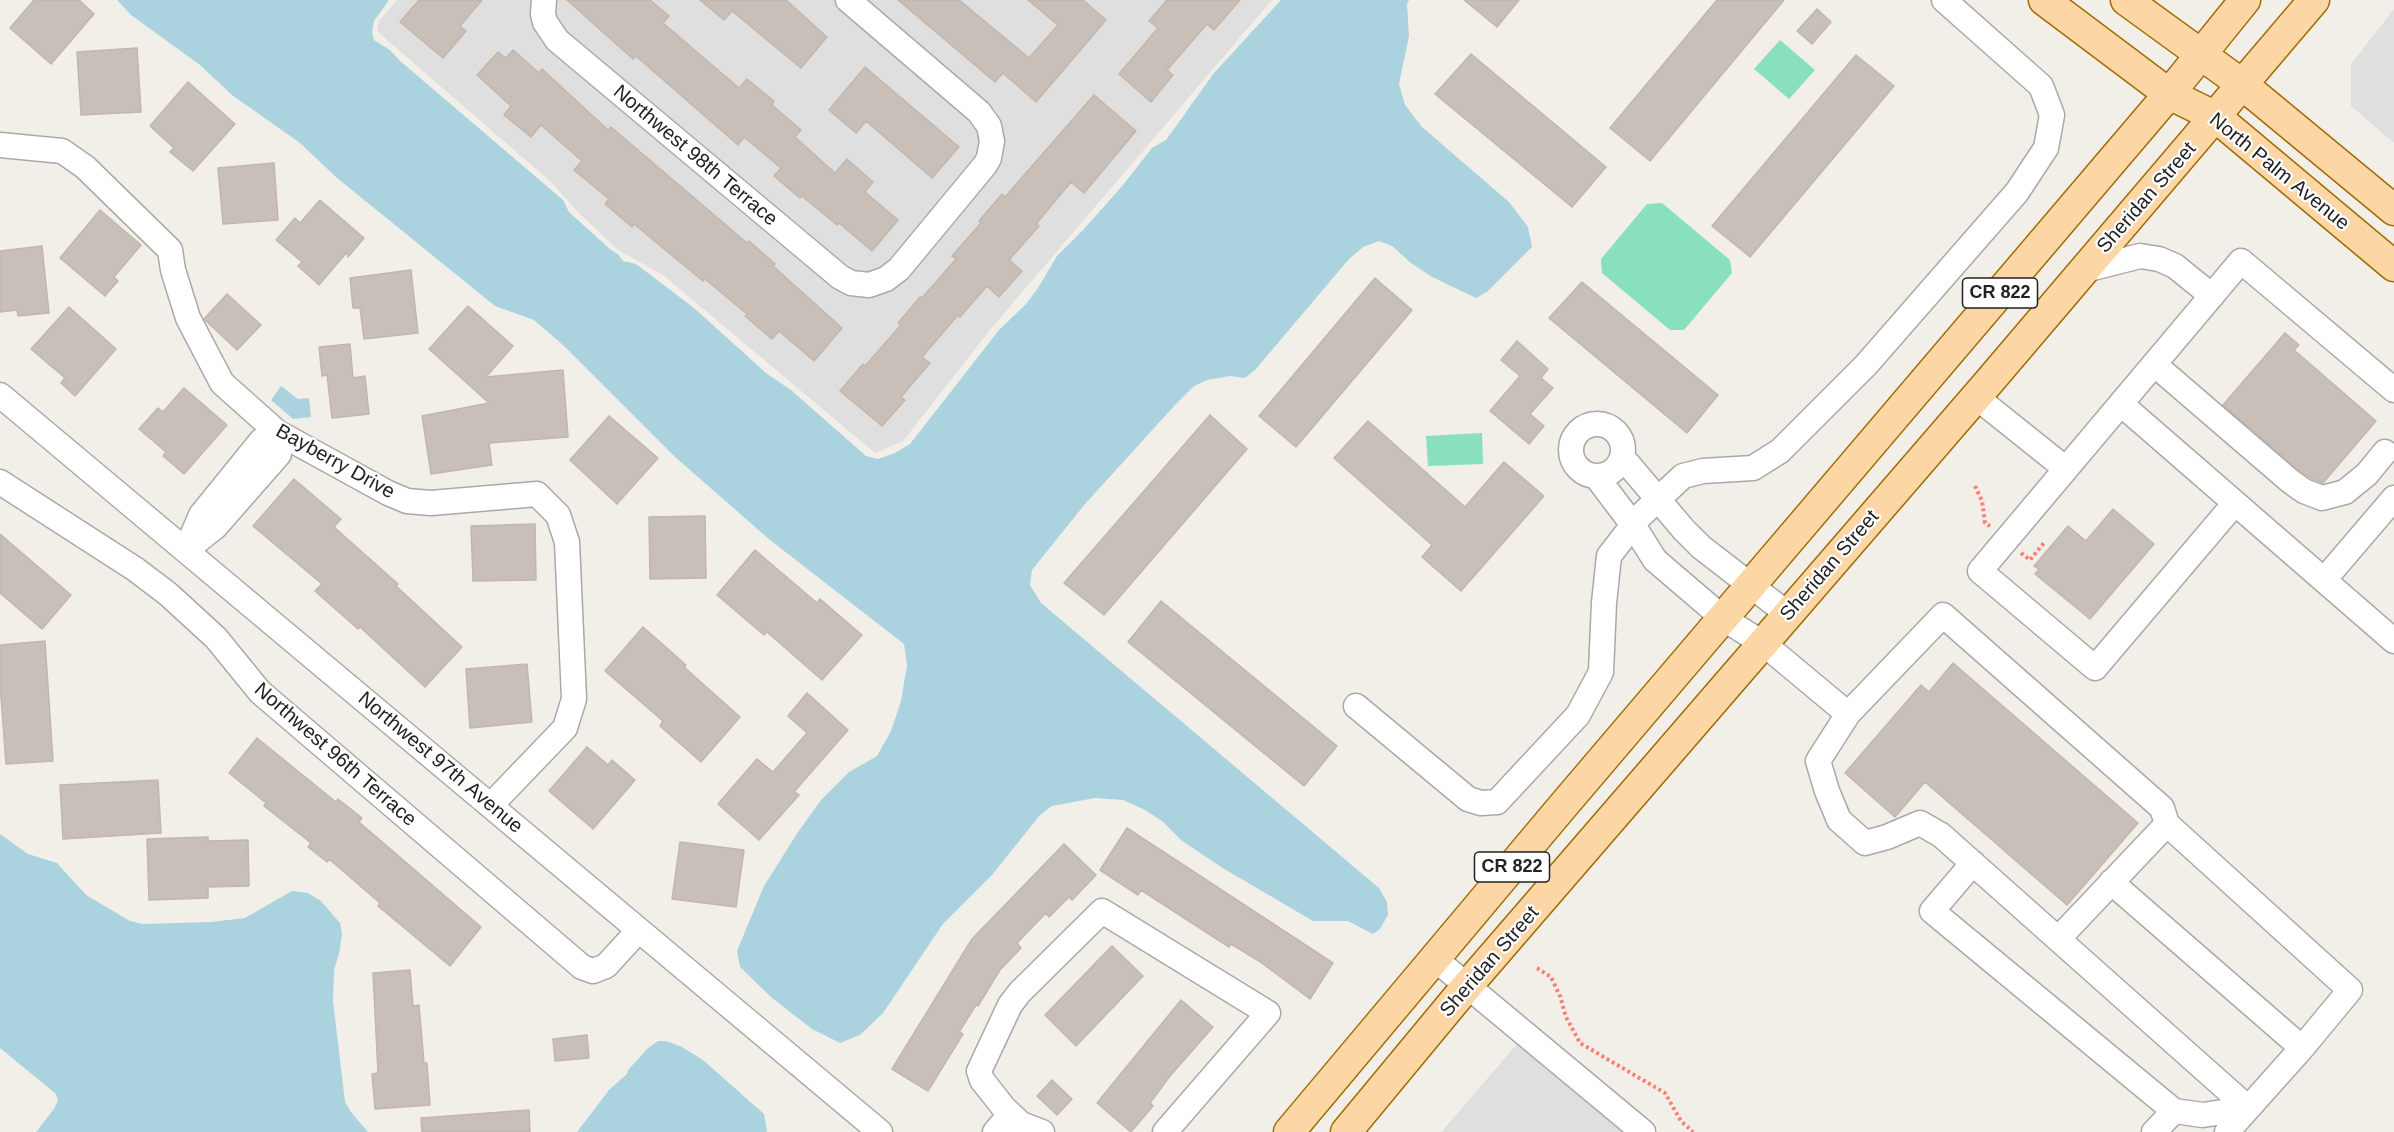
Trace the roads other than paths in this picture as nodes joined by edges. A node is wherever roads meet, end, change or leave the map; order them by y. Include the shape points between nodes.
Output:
1 (1944, 0) edge
2 (2044, 0) edge
3 (2126, 0) edge
4 (2245, 0) edge
5 (2314, 0) edge
6 (544, 2) edge
7 (856, 2) edge
8 (2200, 53) junction
9 (2243, 85) junction
10 (2169, 94) junction
11 (2216, 117) junction
12 (0, 145) edge
13 (2394, 210) edge
14 (2394, 266) edge
15 (2085, 270) junction
16 (2212, 296) junction
17 (2154, 364) junction
18 (2394, 390) edge
19 (0, 395) edge
20 (1976, 397) junction
21 (2121, 404) junction
22 (277, 432) junction
23 (2391, 449) edge
24 (1623, 458) junction
25 (2066, 469) junction
26 (1596, 476) junction
27 (0, 482) edge
28 (2394, 498) edge
29 (1657, 500) junction
30 (2235, 503) junction
31 (1633, 525) junction
32 (186, 550) junction
33 (2324, 580) junction
34 (1753, 585) junction
35 (1789, 615) junction
36 (1724, 619) junction
37 (2394, 641) edge
38 (1764, 644) junction
39 (1356, 706) dead end
40 (1848, 714) junction
41 (490, 805) junction
42 (2168, 824) junction
43 (1973, 863) junction
44 (2111, 882) junction
45 (638, 931) junction
46 (2058, 939) junction
47 (1435, 959) junction
48 (1467, 986) junction
49 (2302, 1048) junction
50 (2248, 1108) junction
51 (2174, 1110) junction
52 (1029, 1129) edge
53 (880, 1132) edge
54 (995, 1132) edge
55 (1166, 1132) edge
56 (1289, 1132) edge
57 (1346, 1132) edge
58 (1643, 1132) edge
59 (2154, 1132) edge
60 (2227, 1132) edge

1 - 29 street via 2041,86 2052,115 2046,148 2017,192 1866,365 1780,451 1753,468 1683,476
2 - 10 main road, North Palm Avenue
3 - 8 main road
4 - 8 main road, CR 822
5 - 9 main road, Sheridan Street / CR 822
6 - 7 street, Northwest 98th Terrace via 545,22 557,40 840,277 869,285 892,275 904,262 985,165 992,141 989,126 979,112
8 - 9 main road
8 - 10 main road, CR 822
9 - 11 main road, Sheridan Street / CR 822
9 - 13 main road
10 - 11 main road, North Palm Avenue
10 - 34 main road, CR 822
11 - 14 main road, North Palm Avenue
11 - 15 main road, Sheridan Street / CR 822
12 - 22 street, Bayberry Drive via 62,151 85,167 146,224 170,250 188,318 222,383
15 - 16 street via 2140,256 2159,259 2175,266
15 - 20 main road, Sheridan Street / CR 822
16 - 17 street
16 - 18 street via 2241,261
17 - 21 street
17 - 23 street via 2290,481 2322,498 2345,492
19 - 32 street, Northwest 97th Avenue
20 - 25 street
20 - 35 main road, Sheridan Street / CR 822
21 - 25 street
21 - 30 street
22 - 32 street via 279,454 215,528
22 - 41 street, Bayberry Drive via 408,501 537,494 558,515 567,542 574,699 565,728
24 - 26 street via 1609,474
24 - 26 street via 1617,432 1602,424 1583,428 1574,438 1571,454 1577,467
24 - 29 street
25 - 30 street via 1980,571 2095,668
26 - 31 street
27 - 45 street, Northwest 96th Terrace via 168,594 216,638 260,692 582,967 593,971 606,966
28 - 33 street
29 - 31 street
29 - 34 street via 1701,547
30 - 33 street
31 - 36 street via 1655,560
31 - 39 street via 1609,556 1601,672 1578,715 1497,802 1468,799
32 - 41 street, Northwest 97th Avenue
33 - 37 street
34 - 35 street
34 - 36 main road, CR 822
35 - 38 main road, Sheridan Street / CR 822
36 - 38 street
36 - 47 main road, CR 822
38 - 40 street
38 - 48 main road, Sheridan Street / CR 822
40 - 42 street via 1943,615 2162,808
40 - 43 street via 1818,761 1839,820 1865,843 1920,823 1941,835
41 - 45 street, Northwest 97th Avenue
42 - 44 street
42 - 49 street via 2350,990
43 - 46 street
43 - 51 street via 1932,912
44 - 46 street
44 - 49 street
45 - 53 street, Northwest 97th Avenue
46 - 50 street
47 - 48 street
47 - 56 main road, CR 822
48 - 57 main road, Sheridan Street / CR 822
48 - 58 street
49 - 50 street
50 - 51 street via 2203,1116
50 - 60 street
51 - 59 street
52 - 54 street via 1001,1125
52 - 55 street via 1004,1108 979,1071 1010,1005 1102,911 1268,1013

